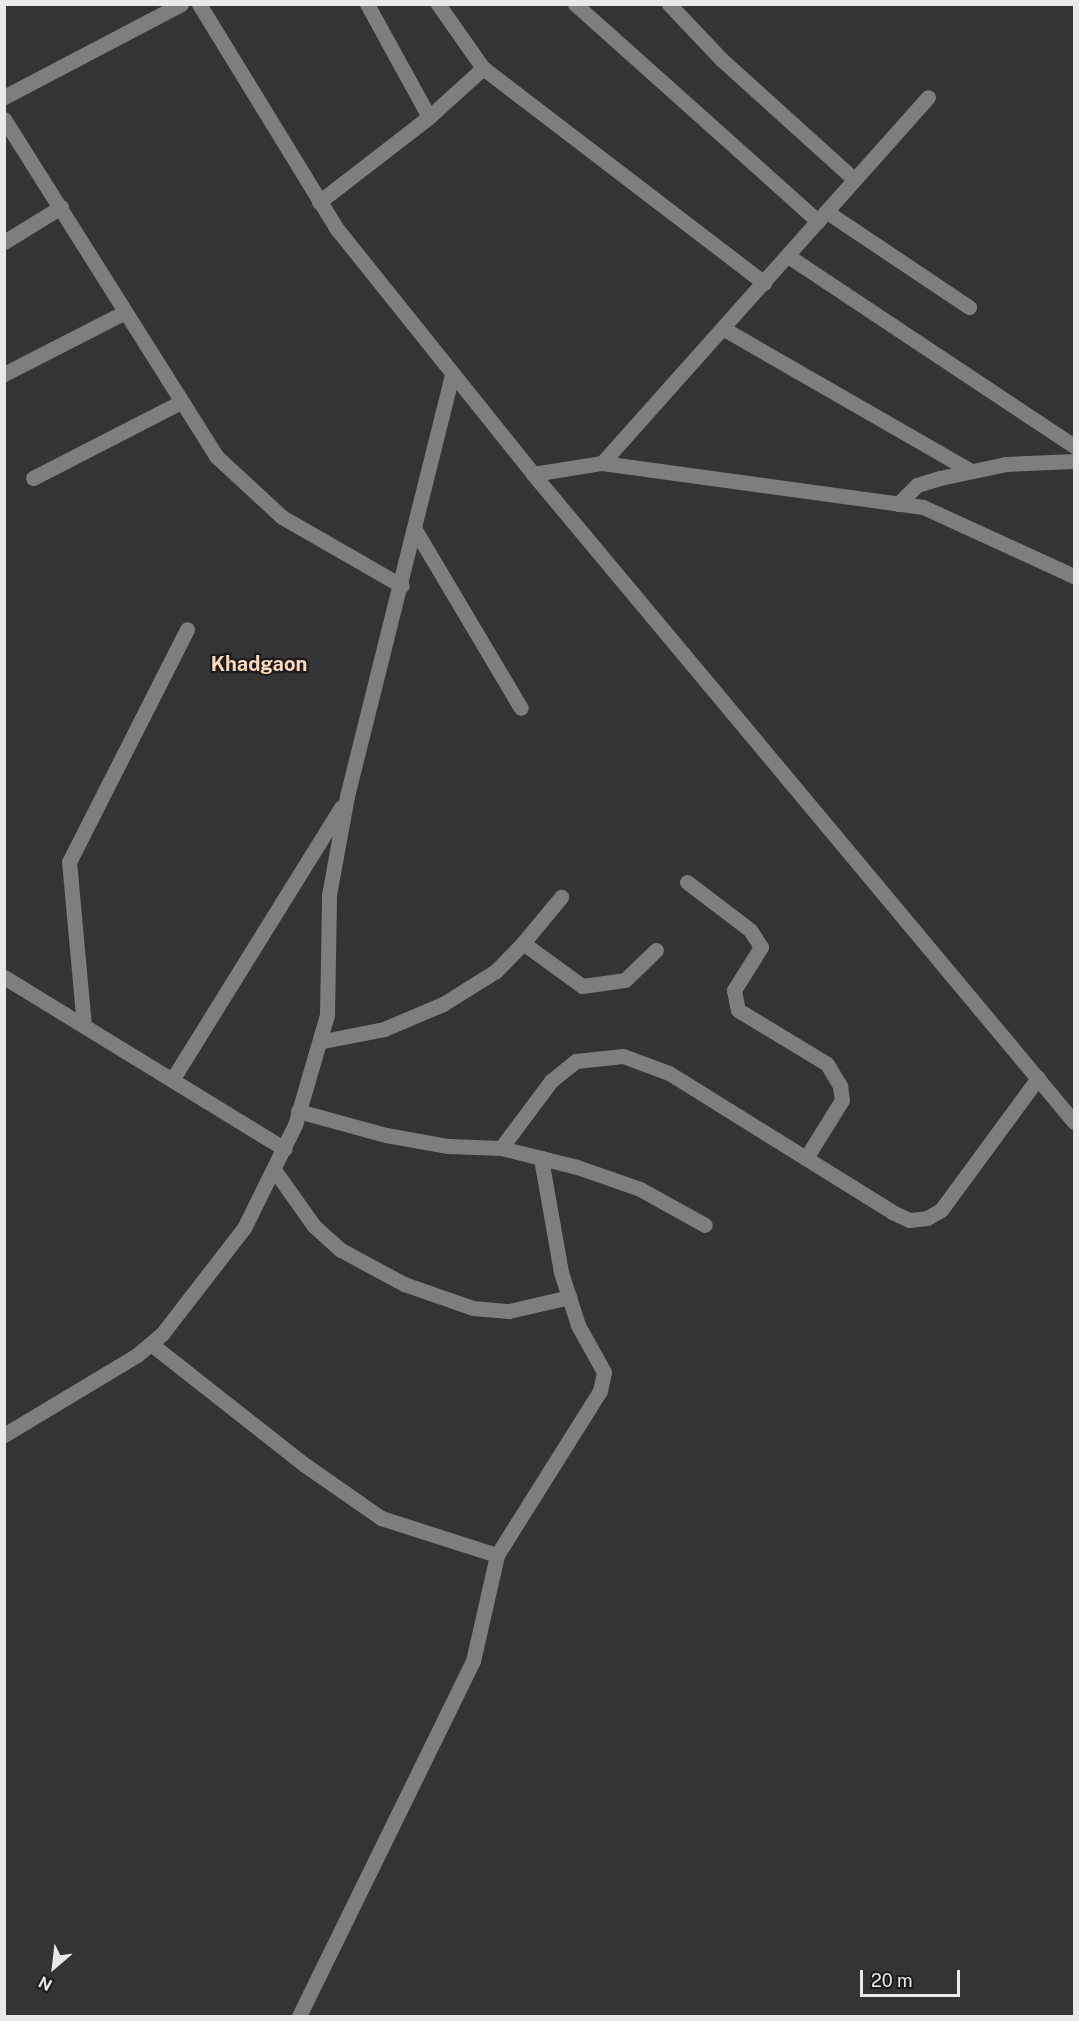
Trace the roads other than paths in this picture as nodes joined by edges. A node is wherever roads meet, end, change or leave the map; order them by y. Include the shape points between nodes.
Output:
1 (181, 4) edge
2 (199, 4) edge
3 (367, 4) edge
4 (438, 4) edge
5 (575, 4) edge
6 (669, 4) edge
7 (483, 68) junction
8 (4, 97) edge
9 (928, 97) dead end
10 (429, 117) junction
11 (4, 119) edge
12 (854, 179) junction
13 (319, 202) junction
14 (61, 207) junction
15 (823, 216) junction
16 (4, 242) edge
17 (788, 256) junction
18 (764, 283) junction
19 (969, 307) dead end
20 (125, 312) junction
21 (724, 329) junction
22 (4, 374) edge
23 (452, 375) junction
24 (180, 402) junction
25 (1074, 446) edge
26 (1074, 461) edge
27 (602, 463) junction
28 (971, 471) junction
29 (533, 474) junction
30 (33, 478) dead end
31 (898, 504) junction
32 (414, 528) junction
33 (1074, 576) edge
34 (402, 586) junction
35 (187, 629) dead end
36 (521, 708) dead end
37 (347, 796) junction
38 (687, 882) dead end
39 (561, 897) dead end
40 (523, 944) junction
41 (657, 950) dead end
42 (4, 977) edge
43 (84, 1026) junction
44 (323, 1041) junction
45 (1038, 1078) junction
46 (172, 1080) junction
47 (298, 1111) junction
48 (1074, 1122) edge
49 (501, 1148) junction
50 (285, 1149) junction
51 (541, 1158) junction
52 (806, 1158) junction
53 (275, 1171) junction
54 (705, 1225) dead end
55 (569, 1297) junction
56 (151, 1344) junction
57 (4, 1435) edge
58 (497, 1555) junction
59 (298, 2016) edge

1 - 8 street
2 - 13 street
3 - 10 street
4 - 7 street
5 - 15 street
6 - 12 street via 721,59
7 - 10 street
7 - 18 street
9 - 12 street
10 - 13 street
11 - 14 street
12 - 15 street
13 - 23 street
14 - 16 street
14 - 20 street
15 - 17 street
15 - 19 street
17 - 18 street
17 - 25 street
18 - 21 street
20 - 22 street
20 - 24 street
21 - 27 street
21 - 28 street
23 - 29 street
23 - 32 street
24 - 30 street
24 - 34 street via 217,457 260,501
26 - 28 street
27 - 29 street
27 - 31 street
28 - 31 street via 917,484
29 - 45 street
31 - 33 street via 947,515
32 - 34 street
32 - 36 street
34 - 37 street
35 - 43 street via 69,862
37 - 44 street via 330,895 330,975
37 - 46 street
38 - 52 street via 750,930 761,947 734,990 738,1010 827,1064 840,1086 842,1100
39 - 40 street
40 - 41 street via 582,986 625,980
40 - 44 street via 496,971 443,1004 384,1029
42 - 43 street
43 - 46 street
44 - 47 street
45 - 48 street
45 - 52 street via 940,1210 927,1218 909,1220 892,1212
46 - 50 street
47 - 49 street via 386,1135 448,1146
47 - 50 street
49 - 51 street
49 - 52 street via 551,1081 576,1061 602,1055 639,1061 669,1073
50 - 53 street
51 - 54 street via 640,1189
51 - 55 street
53 - 55 street via 323,1234 341,1250 404,1284 472,1308 508,1311
53 - 56 street via 218,1266
55 - 58 street via 578,1325 604,1372 600,1391
56 - 57 street
56 - 58 street via 381,1518
58 - 59 street via 473,1661

